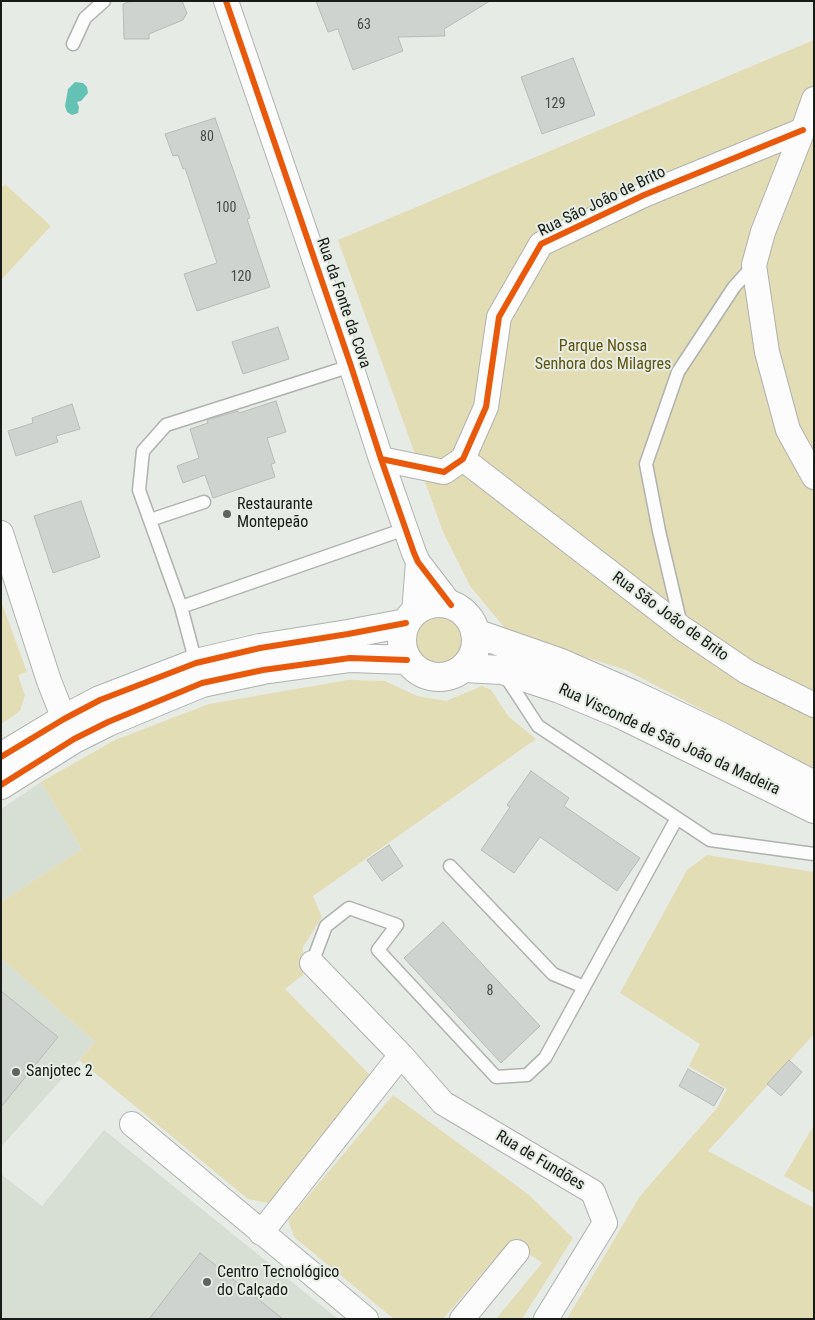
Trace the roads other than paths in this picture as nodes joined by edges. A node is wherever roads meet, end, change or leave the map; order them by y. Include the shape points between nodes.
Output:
1 (104, 1) edge
2 (226, 1) edge
3 (73, 44) dead end
4 (814, 99) edge
5 (804, 130) junction
6 (754, 266) junction
7 (350, 366) junction
8 (381, 459) junction
9 (463, 460) junction
10 (814, 477) edge
11 (204, 502) dead end
12 (150, 520) junction
13 (405, 529) junction
14 (1, 533) edge
15 (418, 562) junction
16 (451, 605) junction
17 (181, 607) junction
18 (410, 618) junction
19 (682, 628) junction
20 (476, 633) junction
21 (408, 660) junction
22 (196, 663) junction
23 (464, 668) junction
24 (502, 670) junction
25 (814, 705) edge
26 (64, 719) junction
27 (1, 758) edge
28 (1, 785) edge
29 (814, 785) edge
30 (814, 809) edge
31 (677, 818) junction
32 (814, 854) edge
33 (450, 866) dead end
34 (312, 963) joint
35 (584, 987) junction
36 (401, 1055) junction
37 (132, 1124) dead end
38 (261, 1233) junction
39 (517, 1252) dead end
40 (366, 1319) edge
41 (462, 1319) edge
42 (546, 1319) edge

1 - 3 lane via 85,18
2 - 7 street, Rua da Fonte da Cova
4 - 5 street
5 - 6 street via 763,232
5 - 9 street, Rua São João de Brito via 644,194 541,244 499,317 486,406
6 - 10 street via 767,352 788,430
6 - 19 lane via 734,287 678,372 646,464
7 - 8 street, Rua da Fonte da Cova
7 - 12 lane via 166,425 143,451 139,490
8 - 9 street via 444,472
8 - 13 street, Rua da Fonte da Cova
9 - 19 street, Rua São João de Brito
11 - 12 lane
12 - 17 lane
13 - 15 street, Rua da Fonte da Cova
13 - 17 lane
14 - 26 street
15 - 16 street, Rua da Fonte da Cova
15 - 18 street, Rua da Fonte da Cova
16 - 18 main road via 425,606
16 - 20 main road via 462,611
17 - 22 lane
18 - 21 main road via 402,635
18 - 22 main road via 348,634 260,648
19 - 25 street, Rua São João de Brito via 747,672
20 - 23 main road via 472,658
20 - 29 main road, Rua Visconde de São João da Madeira via 562,663 632,694
21 - 23 main road, Rua Visconde de São João da Madeira via 416,670 440,678
21 - 28 main road via 350,658 262,670 202,684 74,739
22 - 26 main road via 100,700
23 - 24 main road, Rua Visconde de São João da Madeira
24 - 30 main road, Rua Visconde de São João da Madeira via 620,714
24 - 31 lane via 538,726
26 - 27 main road
31 - 32 lane via 710,840
31 - 35 lane
33 - 35 lane via 552,974
34 - 35 lane via 326,926 349,908 397,925 378,950 496,1077 527,1075 545,1058
34 - 36 street, Rua de Fundões
36 - 38 street
36 - 42 street, Rua de Fundões via 443,1103 593,1192 605,1223
37 - 38 street
38 - 40 street
39 - 41 street

